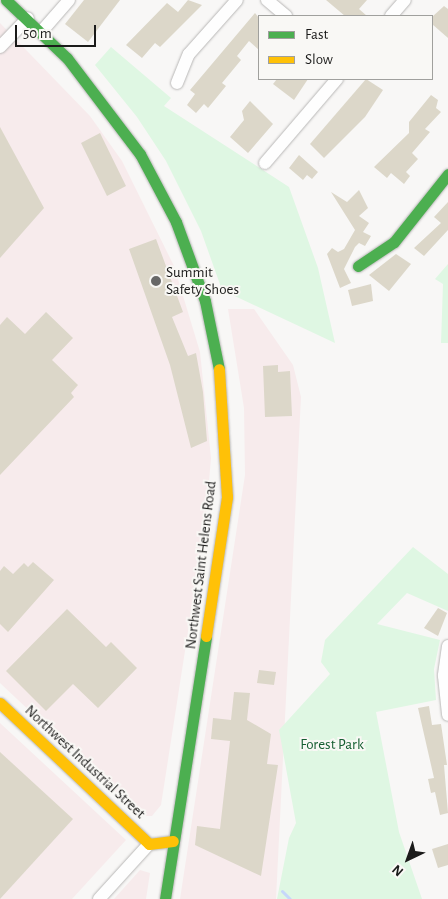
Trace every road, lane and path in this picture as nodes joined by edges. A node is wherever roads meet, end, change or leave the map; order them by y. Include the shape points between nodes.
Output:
1 (6, 0) edge
2 (69, 0) edge
3 (237, 0) edge
4 (267, 0) edge
5 (405, 0) edge
6 (285, 15) edge
7 (392, 15) edge
8 (28, 18) junction
9 (42, 31) junction
10 (0, 47) edge
11 (336, 80) edge
12 (177, 83) dead end
13 (265, 163) dead end
14 (448, 174) edge
15 (358, 266) dead end
16 (448, 646) edge
17 (0, 704) edge
18 (448, 715) edge
19 (173, 841) junction
20 (149, 844) junction
21 (99, 899) edge
22 (165, 899) edge

1 - 8 main road, Northwest Saint Helens Road
2 - 9 street
3 - 12 street via 189,54
4 - 6 street
5 - 7 street
8 - 9 main road, Northwest Saint Helens Road
8 - 10 street
9 - 19 main road, Northwest Saint Helens Road via 112,112 158,184 206,301 222,382 227,500
11 - 13 street
14 - 15 main road via 394,242
16 - 18 street via 444,676
17 - 20 main road, Northwest Industrial Street
19 - 20 main road
19 - 22 main road, Northwest Saint Helens Road
20 - 21 street

